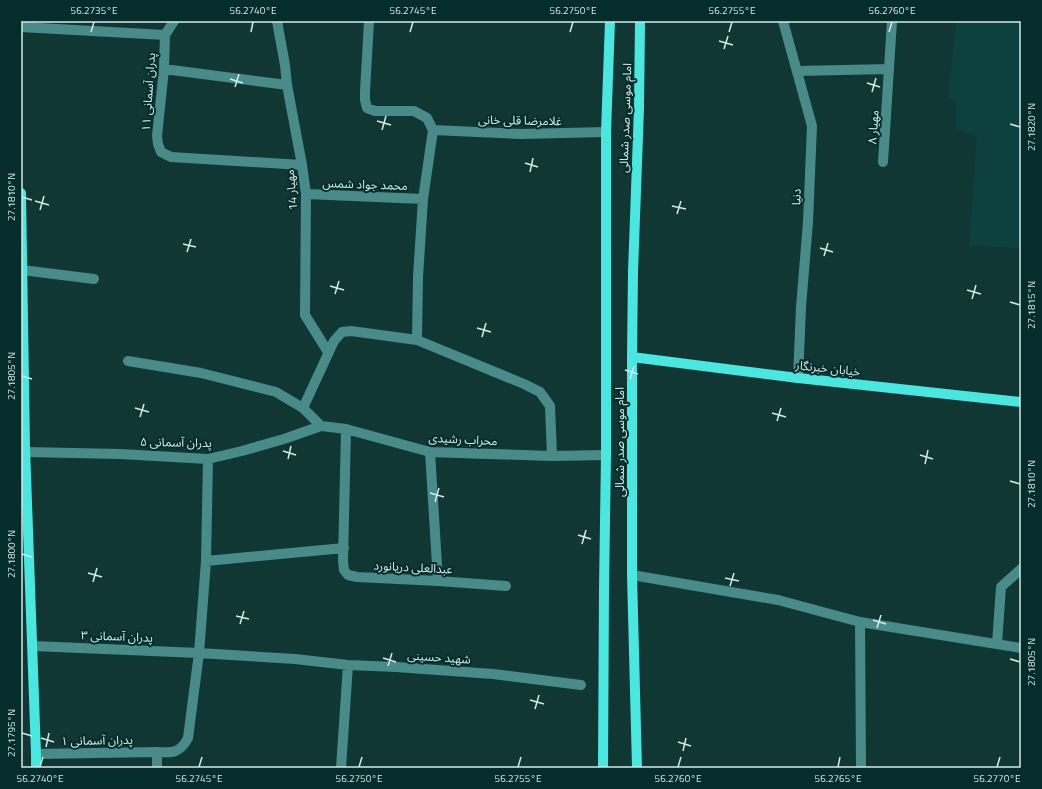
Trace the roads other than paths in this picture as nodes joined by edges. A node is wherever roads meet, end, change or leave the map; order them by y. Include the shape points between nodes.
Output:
1 (174, 21) edge
2 (277, 21) edge
3 (369, 21) edge
4 (610, 21) edge
5 (640, 21) edge
6 (783, 21) edge
7 (892, 21) edge
8 (56, 25) edge
9 (21, 27) edge
10 (165, 35) junction
11 (164, 69) junction
12 (889, 69) junction
13 (797, 71) junction
14 (287, 85) junction
15 (433, 130) junction
16 (606, 132) junction
17 (883, 162) dead end
18 (302, 164) junction
19 (21, 194) edge
20 (306, 194) junction
21 (423, 199) junction
22 (22, 270) junction
23 (94, 278) dead end
24 (418, 340) junction
25 (328, 352) junction
26 (632, 357) junction
27 (128, 361) dead end
28 (798, 378) junction
29 (1021, 402) edge
30 (303, 408) junction
31 (321, 426) junction
32 (346, 429) junction
33 (26, 452) junction
34 (430, 452) junction
35 (606, 455) junction
36 (552, 456) junction
37 (208, 459) junction
38 (344, 548) junction
39 (206, 561) junction
40 (1021, 569) edge
41 (632, 575) junction
42 (438, 581) junction
43 (506, 586) dead end
44 (860, 622) junction
45 (997, 644) junction
46 (33, 646) junction
47 (1021, 648) edge
48 (199, 652) junction
49 (348, 665) junction
50 (581, 685) dead end
51 (157, 752) junction
52 (36, 754) junction
53 (36, 768) edge
54 (157, 768) edge
55 (341, 768) edge
56 (603, 768) edge
57 (637, 768) edge
58 (861, 768) edge

1 - 10 street
2 - 14 street, مهیار 14
3 - 15 street via 365,91 367,108 375,111 414,111 427,118
4 - 16 main road, امام موسی صدر شمالی
5 - 26 main road, امام موسی صدر شمالی
6 - 13 street, دنیا
7 - 12 street, مهیار ۸
8 - 9 street, پدران آسمانی ۱۱
8 - 10 street, پدران آسمانی ۱۱
10 - 11 street, پدران آسمانی ۱۱
11 - 14 street
11 - 18 street, پدران آسمانی ۱۱ via 157,136 161,152 171,157
12 - 13 street
12 - 17 street, مهیار ۸
13 - 28 street, دنیا via 812,126
14 - 18 street, مهیار 14
15 - 16 street, غلامرضا قلی خانی via 521,134
15 - 21 street
16 - 35 main road, امام موسی صدر شمالی
18 - 20 street, مهیار 14
19 - 22 main road
20 - 21 street, محمد جواد شمس
20 - 25 street, مهیار 14 via 305,316
21 - 24 street via 418,278
22 - 23 street
22 - 33 main road
24 - 25 street via 342,332
24 - 36 street via 540,392 550,406
25 - 30 street
26 - 28 main road, خیابان خبرنگار
26 - 41 main road, امام موسی صدر شمالی
27 - 30 street via 201,373 276,392
28 - 29 main road, خیابان خبرنگار
30 - 31 street
31 - 32 street, محراب رشیدی
31 - 37 street, پدران آسمانی ۵ via 284,439
32 - 34 street, محراب رشیدی
32 - 38 street, عبدالعلی دریانورد
33 - 37 street, پدران آسمانی ۵
33 - 46 main road
34 - 36 street, محراب رشیدی
34 - 42 street
35 - 36 street, محراب رشیدی
35 - 56 main road, امام موسی صدر شمالی
37 - 39 street, پدران آسمانی ۱
38 - 39 street
38 - 42 street, عبدالعلی دریانورد via 344,570 348,575
39 - 48 street, پدران آسمانی ۱
40 - 45 street via 1001,587
41 - 44 street via 778,600
41 - 57 main road, امام موسی صدر شمالی
42 - 43 street, عبدالعلی دریانورد
44 - 45 street
44 - 58 street
45 - 47 street
46 - 48 street, پدران آسمانی ۳
46 - 52 main road
48 - 49 street, شهید حسینی
48 - 51 street, پدران آسمانی ۱ via 188,738 179,750
49 - 50 street, شهید حسینی via 493,674
49 - 55 street
51 - 52 street, پدران آسمانی ۱
51 - 54 street
52 - 53 main road

